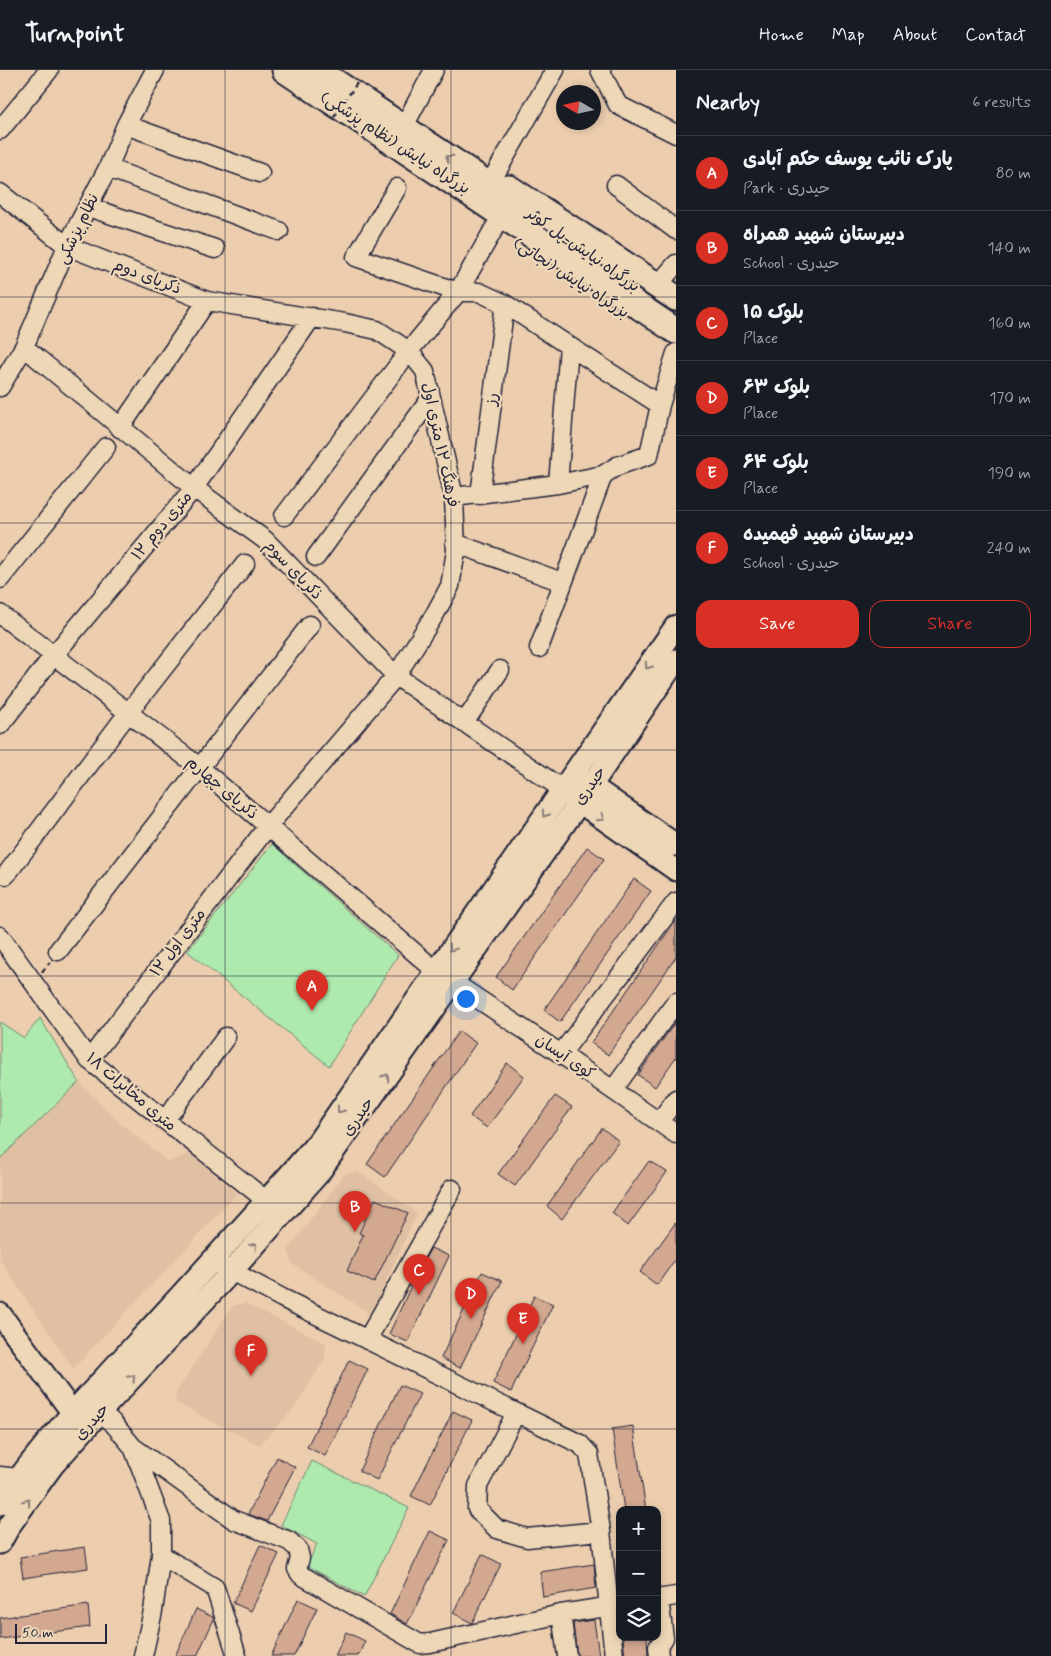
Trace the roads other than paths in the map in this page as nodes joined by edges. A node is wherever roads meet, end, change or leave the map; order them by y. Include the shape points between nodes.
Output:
1 (49, 70) edge
2 (285, 70) edge
3 (317, 70) edge
4 (554, 70) edge
5 (600, 70) edge
6 (155, 71) edge
7 (429, 72) edge
8 (126, 125) junction
9 (403, 128) junction
10 (0, 130) edge
11 (676, 134) edge
12 (108, 168) junction
13 (260, 173) dead end
14 (616, 185) dead end
15 (397, 188) dead end
16 (485, 192) junction
17 (0, 193) edge
18 (88, 206) junction
19 (495, 227) junction
20 (676, 230) edge
21 (279, 231) dead end
22 (68, 246) junction
23 (215, 249) dead end
24 (676, 264) edge
25 (458, 292) junction
26 (667, 292) edge
27 (207, 300) junction
28 (505, 304) junction
29 (676, 314) edge
30 (312, 317) junction
31 (676, 331) edge
32 (569, 346) junction
33 (24, 347) junction
34 (676, 347) edge
35 (409, 351) junction
36 (676, 353) edge
37 (0, 387) edge
38 (431, 398) junction
39 (660, 405) junction
40 (120, 428) junction
41 (106, 447) dead end
42 (603, 475) junction
43 (558, 484) junction
44 (194, 488) junction
45 (480, 494) junction
46 (454, 497) junction
47 (284, 516) dead end
48 (456, 543) junction
49 (316, 558) dead end
50 (245, 564) dead end
51 (0, 579) edge
52 (562, 582) junction
53 (0, 614) edge
54 (310, 625) dead end
55 (676, 626) edge
56 (539, 648) dead end
57 (54, 655) junction
58 (676, 660) edge
59 (500, 670) dead end
60 (396, 676) junction
61 (128, 713) junction
62 (464, 722) junction
63 (0, 725) edge
64 (198, 767) junction
65 (568, 781) junction
66 (585, 794) junction
67 (268, 826) junction
68 (676, 845) edge
69 (676, 870) edge
70 (6, 875) dead end
71 (676, 902) edge
72 (0, 936) edge
73 (58, 951) road end
74 (444, 977) junction
75 (676, 1002) edge
76 (226, 1037) dead end
77 (561, 1054) junction
78 (89, 1060) junction
79 (612, 1090) junction
80 (676, 1098) edge
81 (165, 1120) junction
82 (659, 1122) junction
83 (676, 1134) edge
84 (452, 1189) dead end
85 (267, 1201) junction
86 (213, 1260) junction
87 (231, 1272) junction
88 (0, 1314) edge
89 (367, 1340) junction
90 (72, 1412) junction
91 (100, 1412) junction
92 (516, 1413) junction
93 (133, 1447) junction
94 (9, 1477) edge
95 (0, 1504) edge
96 (601, 1531) junction
97 (0, 1542) edge
98 (160, 1555) junction
99 (664, 1598) edge
100 (614, 1606) edge
101 (561, 1614) junction
102 (670, 1638) edge
103 (143, 1656) edge
104 (237, 1656) edge
105 (567, 1656) edge
106 (614, 1656) edge
107 (659, 1656) edge

1 - 10 street
2 - 16 highway, بزرگراه نیایش (نظام پزشکی)
3 - 9 highway, بزرگراه نیایش (نظام پزشکی)
4 - 16 street
5 - 11 street via 618,105
6 - 8 street, نظام پزشکی
7 - 9 street
8 - 12 street, نظام پزشکی
8 - 13 street
16 -> 9 highway, بزرگراه نیایش (نظام پزشکی)
12 - 18 street, نظام پزشکی
12 - 21 street
14 - 20 street
15 - 25 street via 356,257
16 - 19 highway, بزرگراه نیایش (نجاتی) via 483,219
16 - 26 highway via 508,187
16 - 29 highway, بزرگراه نیایش-پل کوثر
16 - 31 highway, بزرگراه نیایش-پل کوثر
17 - 22 street, ذکریای دوم
18 - 22 street, نظام پزشکی
18 - 23 street
19 - 25 street
19 - 34 highway, بزرگراه نیایش (نجاتی)
22 - 27 street, ذکریای دوم
22 - 33 street, نظام پزشکی
24 - 26 street
25 - 28 street via 479,292
25 - 35 street
27 - 30 street, ذکریای دوم
27 - 40 street
28 - 32 street
28 - 45 street, رز
30 - 35 street, فرهنگ ۱۲ متری اول via 377,330
30 - 44 street, ۱۲ متری دوم
32 - 39 street
32 - 43 street
33 - 37 street, نظام پزشکی
33 - 40 street, ذکریای سوم
35 - 38 street, فرهنگ ۱۲ متری اول via 425,371
35 - 47 street
36 - 39 street
38 - 46 street, فرهنگ ۱۲ متری اول
38 - 49 street
39 - 42 street via 649,455 617,466
40 - 44 street, ذکریای سوم
41 - 51 street
42 - 43 street
42 - 52 street
43 - 45 street
44 - 57 street, ۱۲ متری دوم
44 - 60 street, ذکریای سوم via 265,540
45 - 46 street
46 - 48 street, فرهنگ ۱۲ متری اول
48 - 52 street
48 - 60 street, فرهنگ ۱۲ متری اول via 450,586
50 - 61 street
52 - 56 street
53 - 57 street, ذکریای چهارم
54 - 64 street
55 -> 65 main road, حیدری
57 - 61 street, ذکریای چهارم
57 - 63 street, ۱۲ متری دوم
58 - 66 main road, حیدری
59 - 62 street
60 - 62 street, ذکریای سوم
60 - 67 street, فرهنگ ۱۲ متری اول
61 - 64 street, ذکریای چهارم
61 - 70 street
62 - 65 street, ذکریای سوم
64 - 67 street, ذکریای چهارم
64 - 73 street
65 - 66 main road
65 -> 74 main road, حیدری
66 - 68 main road
66 -> 69 main road
66 - 74 main road, حیدری
67 - 74 street, ذکریای چهارم
67 - 78 street, ۱۲ متری اول
71 - 77 street
72 - 78 street, ۱۸ متری مخابرات
74 - 77 street, کوی آیسان
74 -> 85 main road, حیدری via 318,1142
87 -> 74 main road, حیدری via 318,1174
75 - 79 street
76 - 81 street
77 - 79 street, کوی آیسان
78 - 81 street, ۱۸ متری مخابرات
79 - 82 street, کوی آیسان
80 - 82 street
81 - 85 street, ۱۸ متری مخابرات
82 - 83 street, کوی آیسان
84 - 89 street
85 - 86 main road, حیدری
86 - 87 street
86 - 90 main road, حیدری
87 - 89 street
91 -> 87 main road, حیدری
88 - 90 main road
89 - 92 street
90 - 91 main road
90 - 94 main road, حیدری
91 - 93 street
97 -> 91 main road, حیدری via 53,1465
92 - 96 street via 580,1444 589,1454
92 - 96 street via 478,1486 477,1509 497,1530 527,1538
93 - 98 street via 162,1521
93 - 101 street via 234,1520 289,1542 298,1549 297,1569 301,1575 420,1644
94 - 95 main road, حیدری
96 - 100 street
98 - 103 street
98 - 104 street via 215,1588
99 - 102 street
100 - 101 street
100 - 106 street
101 - 105 street
102 - 107 street via 658,1647

